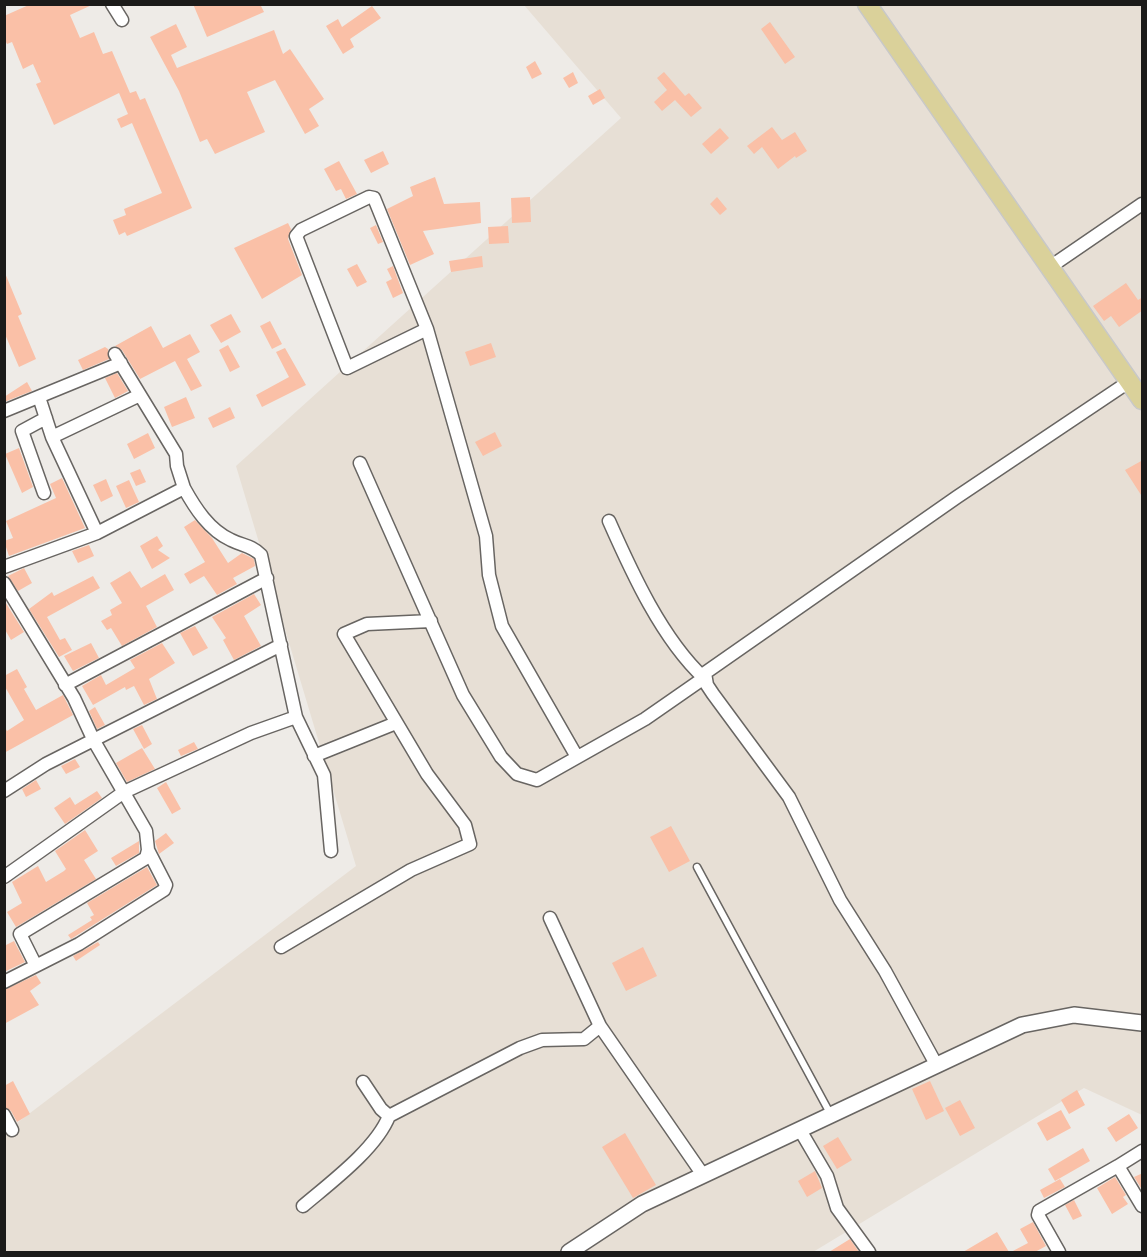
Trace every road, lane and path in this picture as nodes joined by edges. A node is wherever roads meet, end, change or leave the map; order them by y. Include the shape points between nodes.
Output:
1 (112, 4) edge
2 (867, 4) edge
3 (122, 20) dead end
4 (1143, 204) edge
5 (1050, 267) junction
6 (427, 329) junction
7 (1130, 381) junction
8 (140, 395) junction
9 (39, 397) junction
10 (1143, 400) edge
11 (4, 411) edge
12 (46, 418) junction
13 (52, 437) junction
14 (360, 463) dead end
15 (184, 488) junction
16 (44, 493) dead end
17 (609, 521) dead end
18 (97, 533) junction
19 (4, 567) edge
20 (267, 578) junction
21 (4, 584) edge
22 (431, 621) junction
23 (281, 645) junction
24 (704, 678) junction
25 (65, 685) junction
26 (296, 717) junction
27 (396, 723) junction
28 (94, 741) junction
29 (315, 756) junction
30 (577, 757) junction
31 (4, 790) edge
32 (124, 792) junction
33 (148, 850) junction
34 (331, 851) dead end
35 (697, 867) dead end
36 (4, 877) edge
37 (550, 918) dead end
38 (281, 947) dead end
39 (35, 964) junction
40 (4, 982) edge
41 (1143, 1023) edge
42 (600, 1026) junction
43 (937, 1066) junction
44 (363, 1082) dead end
45 (4, 1115) edge
46 (831, 1115) junction
47 (389, 1116) junction
48 (12, 1130) dead end
49 (800, 1130) junction
50 (1143, 1151) edge
51 (1118, 1166) junction
52 (703, 1175) junction
53 (303, 1206) dead end
54 (1143, 1206) edge
55 (569, 1252) edge
56 (869, 1252) edge
57 (1059, 1252) edge

1 - 3 street
2 - 5 main road
4 - 5 street
5 - 7 main road
6 - 6 street via 372,197 301,230 296,236 346,368
6 - 30 street via 486,536 489,575 502,626
7 - 10 main road
7 - 24 street via 790,612 708,670
8 - 9 street via 118,358
8 - 13 street
8 - 15 street via 176,454
9 - 11 street
9 - 12 street
12 - 13 street
12 - 16 street via 22,430
13 - 18 street
14 - 22 street
15 - 18 street
15 - 20 street via 200,516 230,540 251,546 261,555
17 - 24 street via 638,587 691,666
18 - 19 street
20 - 23 street
20 - 25 street
21 - 25 street
22 - 27 street via 367,624 344,634
22 - 30 street via 463,695 501,757 517,774 537,780
23 - 26 street
23 - 28 street
24 - 30 street via 645,719
24 - 43 street via 789,797 840,900 885,971
25 - 28 street
26 - 29 street
26 - 32 street via 251,733
27 - 29 street
27 - 38 street via 465,825 470,844 411,870
28 - 31 street
28 - 32 street
29 - 34 street via 324,775
32 - 33 street via 146,831
32 - 36 street
33 - 39 street via 146,858 20,934
33 - 39 street via 165,881 164,890 79,944
35 - 46 lane
37 - 42 street
39 - 40 street
41 - 43 street via 1074,1015 1022,1025
42 - 47 street via 584,1039 542,1040 520,1048
42 - 52 street
43 - 46 street
44 - 47 street
45 - 48 street
46 - 49 street
47 - 53 street via 385,1126 350,1165
49 - 52 street
49 - 56 street via 827,1176 837,1208
50 - 51 street
51 - 54 street
51 - 57 street via 1039,1211
52 - 55 street via 642,1204

